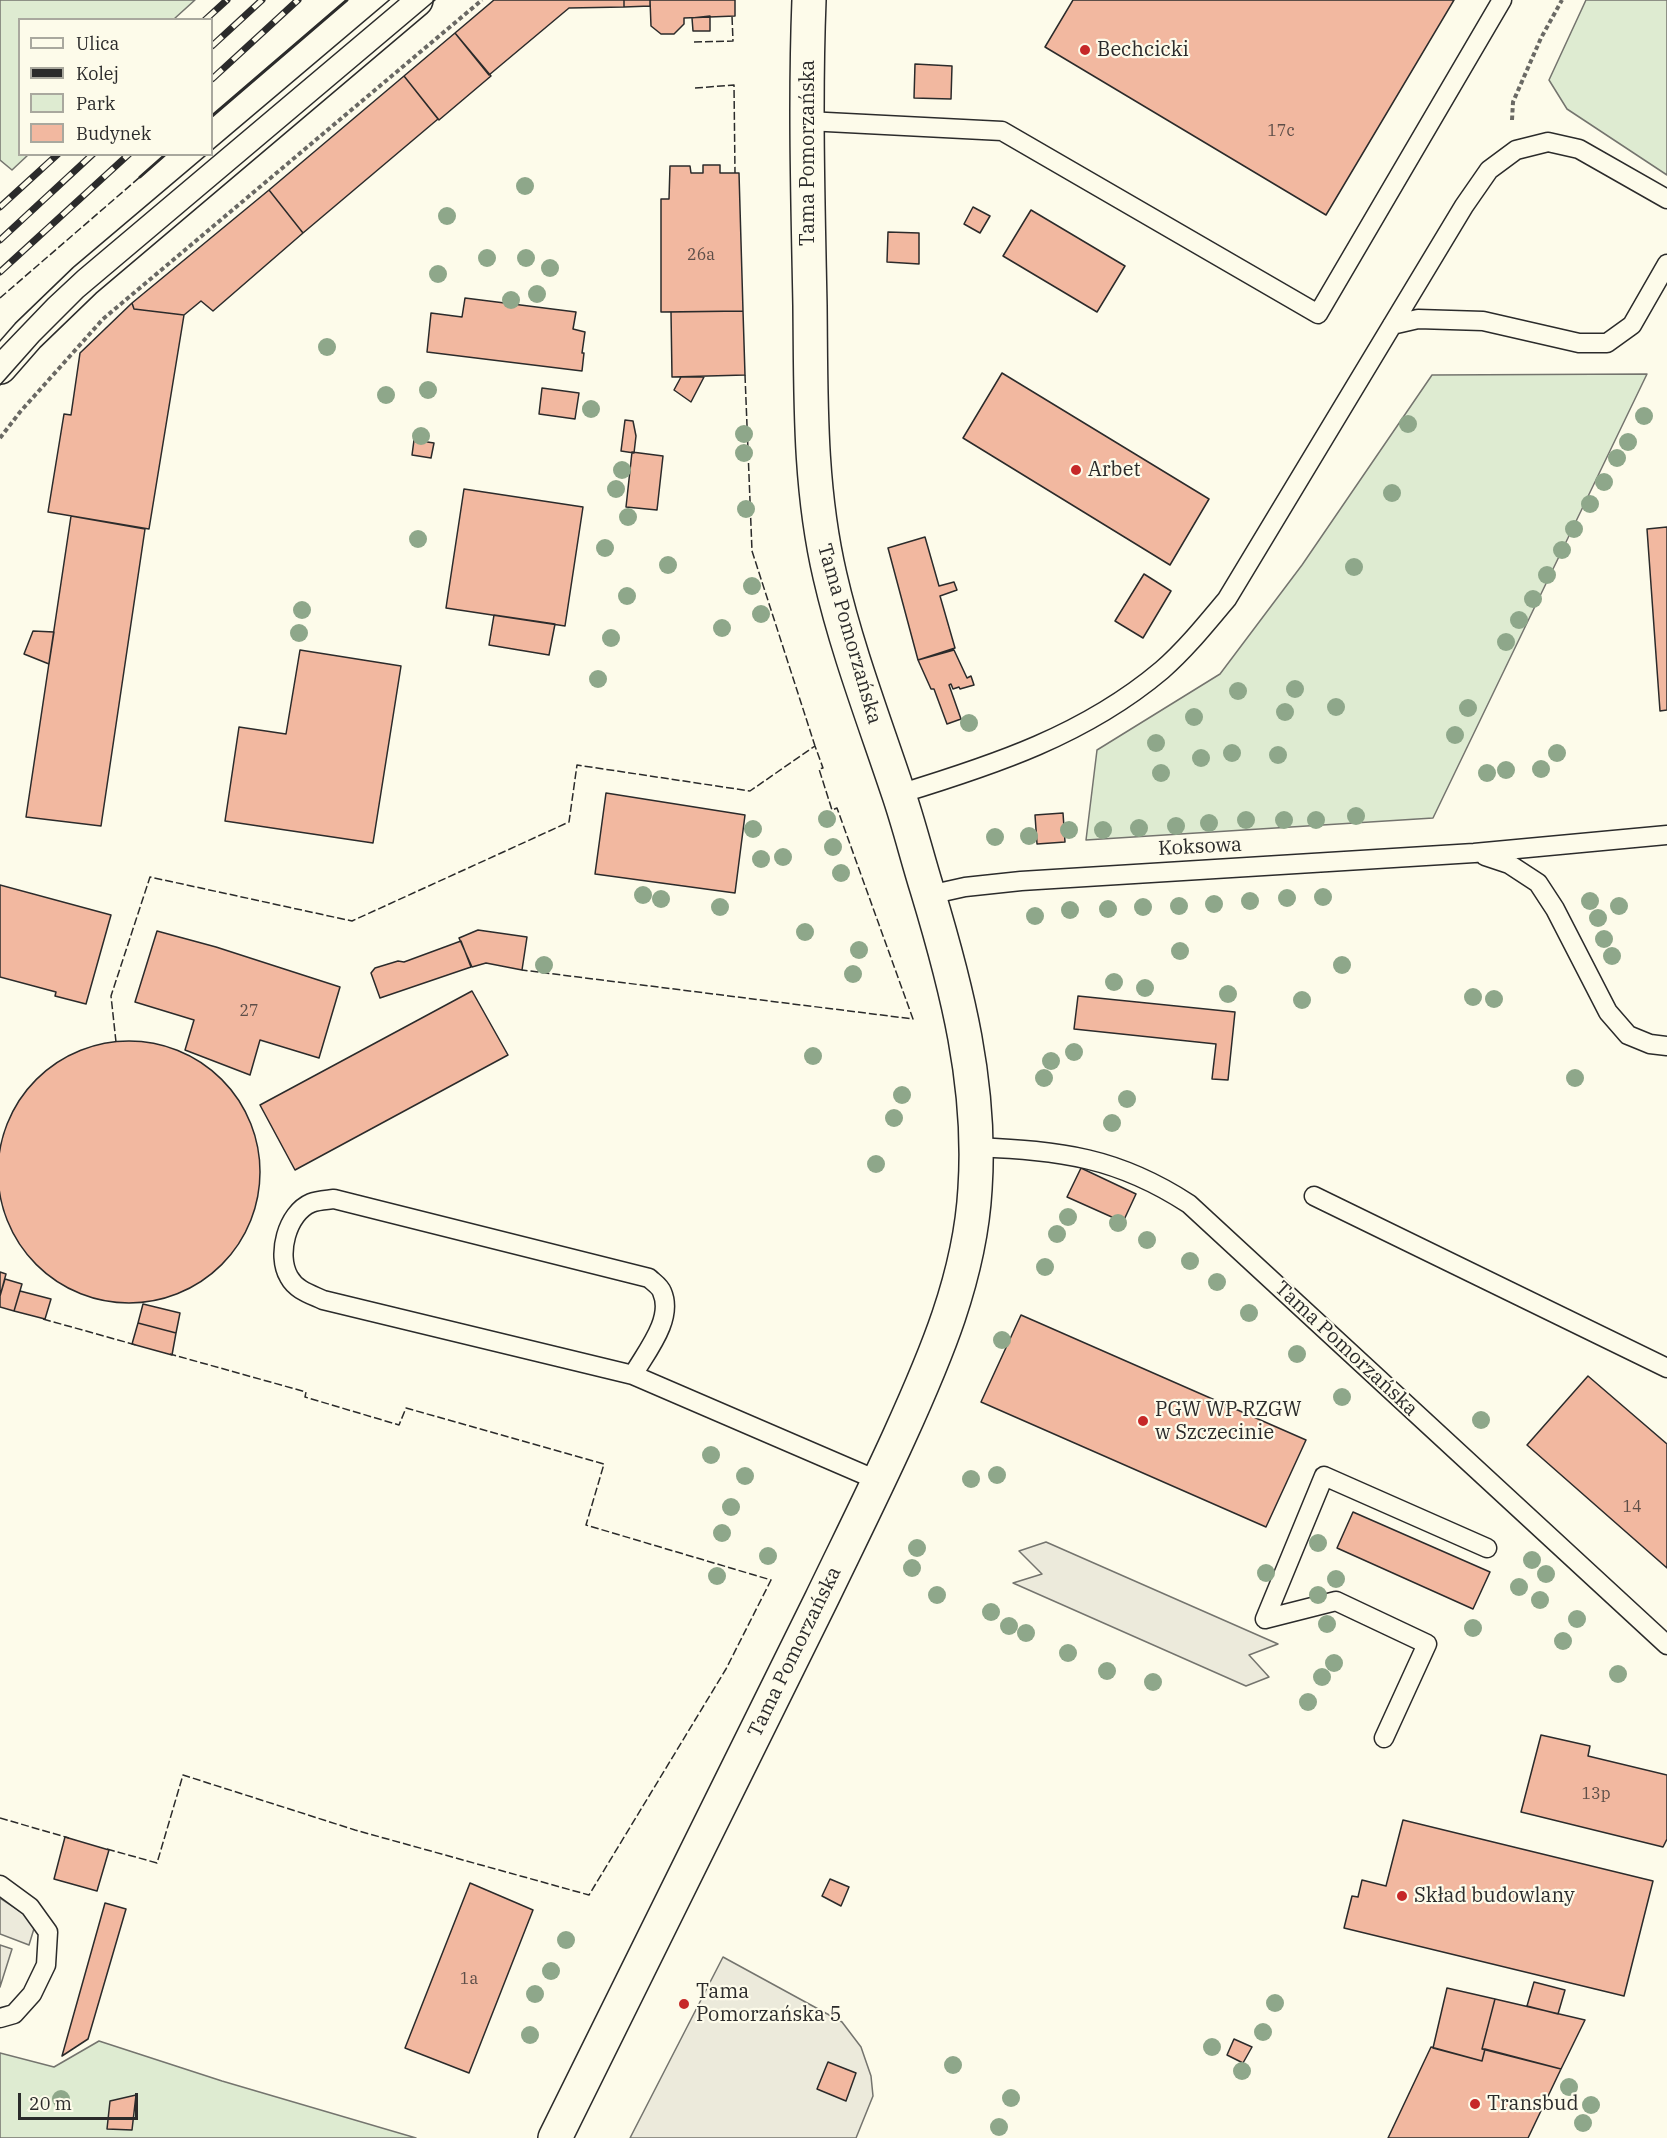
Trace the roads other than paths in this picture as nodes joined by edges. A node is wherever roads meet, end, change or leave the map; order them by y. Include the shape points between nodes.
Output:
1 (416, 0) edge
2 (809, 0) edge
3 (1502, 0) edge
4 (807, 121) junction
5 (1667, 199) edge
6 (1667, 264) edge
7 (1392, 325) junction
8 (0, 367) edge
9 (899, 794) junction
10 (1667, 835) edge
11 (1474, 853) junction
12 (929, 895) junction
13 (1667, 1046) edge
14 (977, 1147) junction
15 (1314, 1196) dead end
16 (1667, 1368) edge
17 (633, 1375) junction
18 (879, 1481) junction
19 (1487, 1548) dead end
20 (1667, 1645) edge
21 (1384, 1738) dead end
22 (0, 1885) edge
23 (0, 2018) edge
24 (555, 2138) edge

1 - 8 street via 86,280
2 - 4 street, Tama Pomorzańska
3 - 4 lane via 1318,314 1002,131
4 - 9 street, Tama Pomorzańska via 810,430 821,531 855,668
5 - 7 lane via 1579,149 1548,142 1516,150 1489,170
6 - 7 lane via 1632,325 1606,343 1579,343 1483,321 1418,319
7 - 9 lane via 1227,599 1191,642 1124,699 1072,729 970,773
9 - 12 street, Tama Pomorzańska
10 - 11 lane, Koksowa
11 - 12 lane, Koksowa via 1020,880
11 - 13 lane via 1509,864 1538,883 1608,1012 1628,1035
12 - 14 street, Tama Pomorzańska via 969,1050
14 - 18 street, Tama Pomorzańska via 971,1231 955,1297
14 - 20 lane, Tama Pomorzańska via 1080,1156 1122,1168 1162,1186 1189,1204
15 - 16 lane
17 - 17 lane via 662,1323 665,1305 662,1290 649,1278 334,1199 310,1203 296,1214 285,1237 283,1260 289,1276 300,1289 323,1300
17 - 18 lane
18 - 24 street, Tama Pomorzańska
19 - 21 lane via 1324,1476 1265,1619 1336,1601 1427,1644
22 - 23 lane via 30,1907 48,1932 46,1965 32,1994 14,2014

